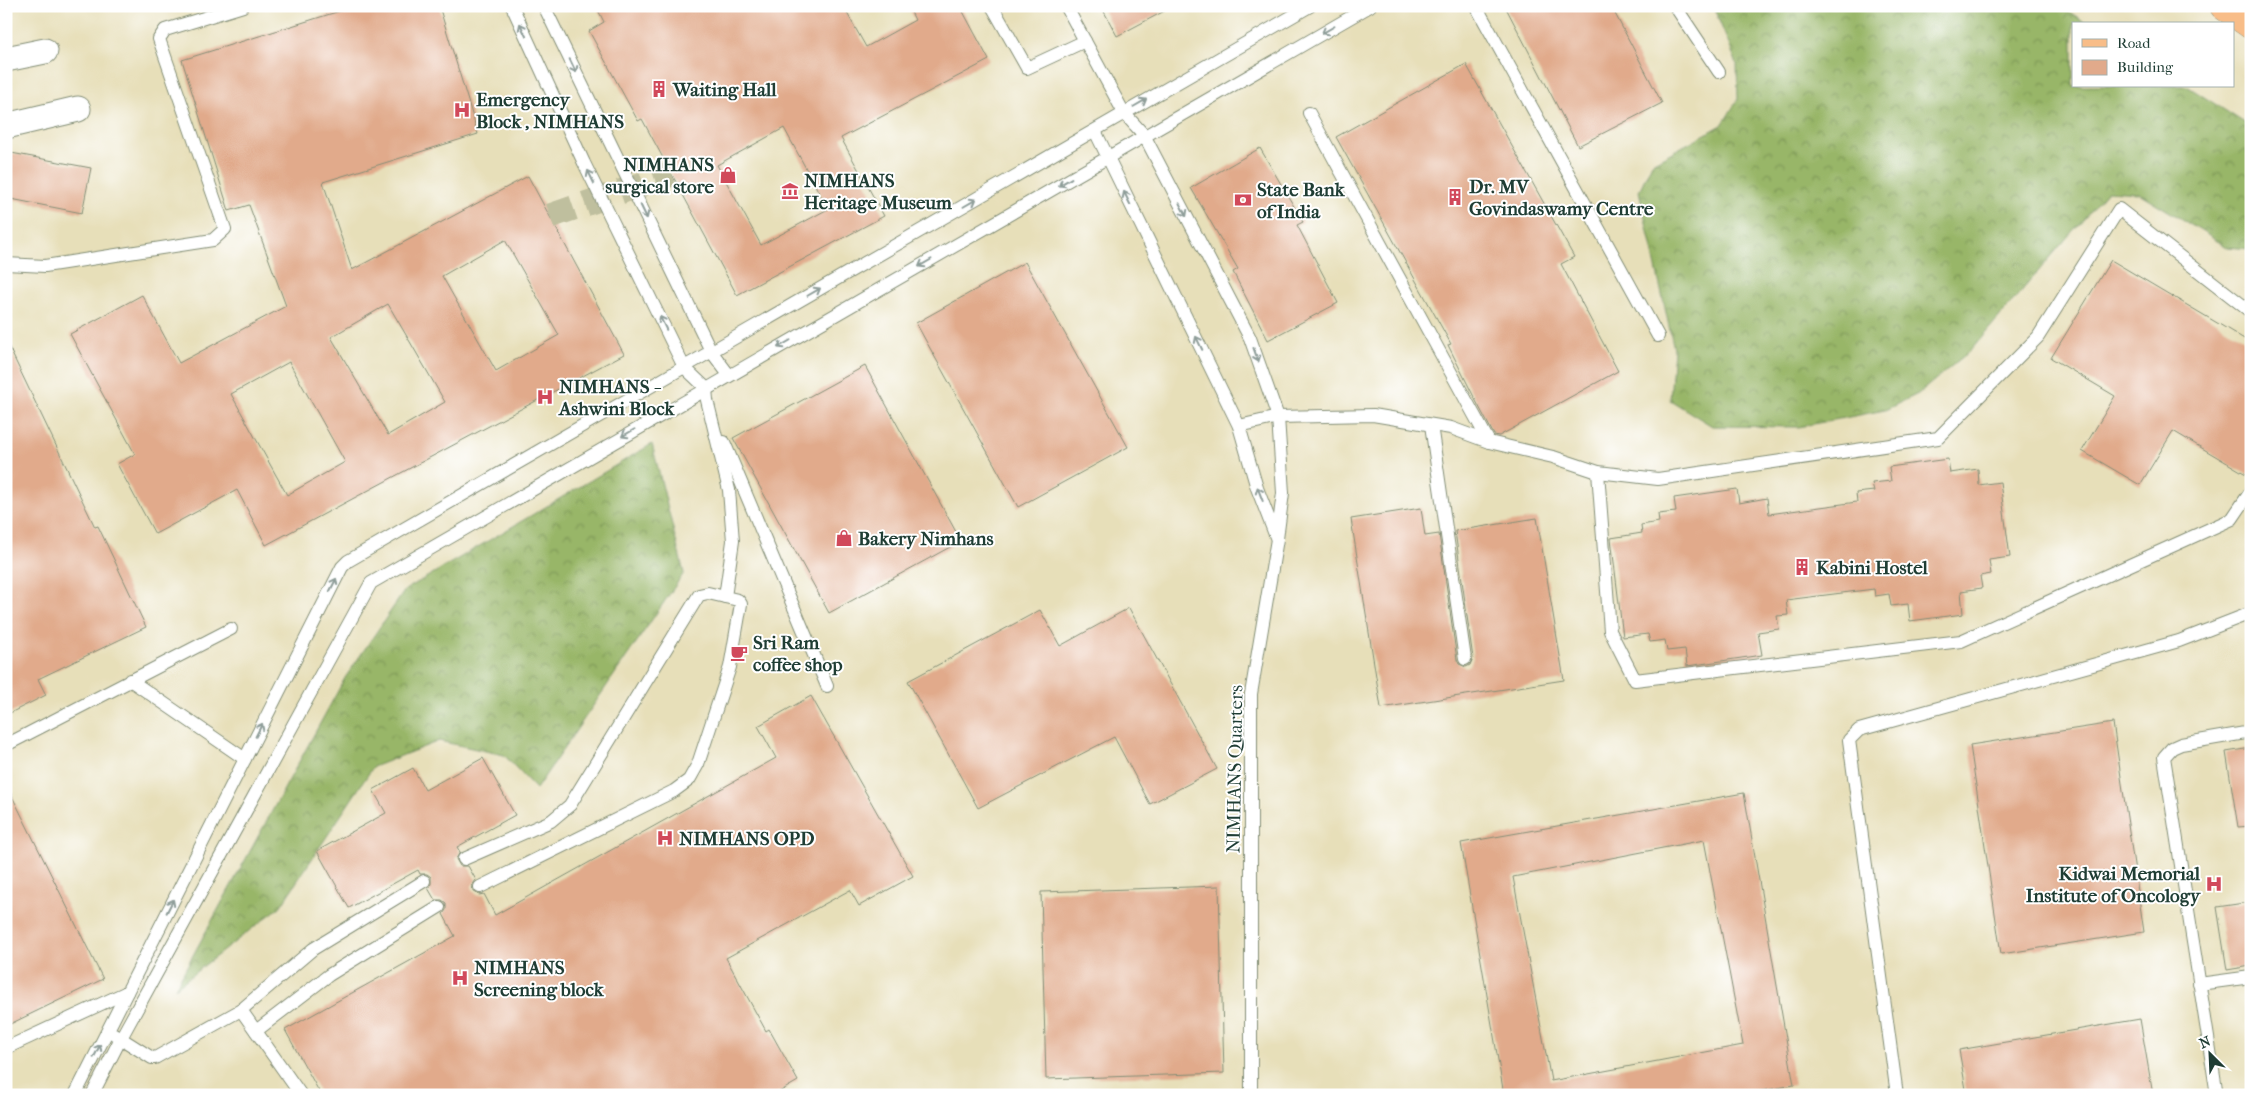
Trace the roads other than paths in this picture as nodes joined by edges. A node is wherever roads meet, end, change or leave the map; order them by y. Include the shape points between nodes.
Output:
1 (243, 6) edge
2 (512, 6) edge
3 (544, 6) edge
4 (992, 6) edge
5 (1066, 6) edge
6 (1310, 6) edge
7 (1370, 6) edge
8 (1675, 6) edge
9 (2224, 6) edge
10 (1477, 7) edge
11 (2251, 25) edge
12 (1085, 41) junction
13 (45, 51) dead end
14 (6, 59) edge
15 (1719, 72) dead end
16 (78, 109) dead end
17 (1124, 112) junction
18 (1309, 113) dead end
19 (6, 126) edge
20 (1095, 132) junction
21 (1144, 135) junction
22 (1107, 157) junction
23 (6, 264) edge
24 (2251, 312) edge
25 (1658, 336) dead end
26 (711, 351) junction
27 (684, 367) junction
28 (729, 376) junction
29 (707, 394) junction
30 (1278, 417) junction
31 (1431, 425) junction
32 (1239, 426) junction
33 (1490, 442) junction
34 (1598, 472) junction
35 (2251, 490) edge
36 (1277, 539) junction
37 (725, 597) junction
38 (2251, 613) edge
39 (230, 629) dead end
40 (1465, 659) dead end
41 (130, 680) junction
42 (827, 686) dead end
43 (2251, 732) edge
44 (6, 745) edge
45 (245, 759) junction
46 (464, 859) dead end
47 (424, 881) dead end
48 (480, 887) dead end
49 (438, 907) dead end
50 (2251, 977) edge
51 (2200, 984) junction
52 (127, 992) junction
53 (241, 1010) junction
54 (107, 1031) junction
55 (256, 1031) junction
56 (121, 1038) junction
57 (6, 1048) edge
58 (75, 1095) edge
59 (92, 1095) edge
60 (300, 1095) edge
61 (1251, 1095) edge
62 (1897, 1095) edge
63 (2217, 1095) edge

1 - 23 lane via 165,30 158,39 225,228 220,236 213,240 45,266
27 -> 2 lane via 584,163
3 -> 26 lane
4 - 12 lane via 1027,68
5 - 12 lane, NIMHANS Quarters
17 -> 6 lane
7 -> 21 lane
8 - 15 lane
9 - 11 main road
10 - 25 lane
12 - 17 lane, NIMHANS Quarters
13 - 14 street
16 - 19 street
17 - 20 lane
17 - 21 lane, NIMHANS Quarters
18 - 33 lane
20 - 22 lane
26 -> 20 lane
21 - 22 lane
21 -> 30 lane, NIMHANS Quarters via 1250,338
22 -> 28 lane
32 -> 22 lane
24 - 34 lane via 2119,209 2038,337 1938,438 1658,479
26 - 27 lane
26 - 28 lane
27 - 29 lane
45 -> 27 lane via 342,567 348,561
28 - 29 lane
29 - 37 lane via 729,490 733,541
29 - 42 lane
29 -> 56 lane via 371,583
30 - 31 lane via 1373,415
30 - 32 lane
30 - 36 lane, NIMHANS Quarters via 1283,493
31 - 33 lane
31 - 40 lane
36 -> 32 lane via 1257,488
33 - 34 lane
34 - 35 lane via 1610,631 1635,680 1961,641 2232,519
36 - 61 lane, NIMHANS Quarters via 1251,694
37 - 46 lane via 708,593 699,596 570,805 551,821
37 - 48 lane via 741,604 730,667 698,764 689,780 674,792
38 - 62 lane via 2179,641 1852,734 1849,740
39 - 41 lane
41 - 44 lane
41 - 45 lane
43 - 51 lane via 2181,744 2164,757
52 -> 45 lane
47 - 53 lane via 313,950
49 - 55 lane via 329,975
50 - 51 lane
51 - 63 lane
52 - 54 lane
52 - 57 lane
53 - 55 lane
53 - 56 lane via 155,1058
54 - 56 lane
58 -> 54 lane
55 - 60 lane
56 - 59 lane

